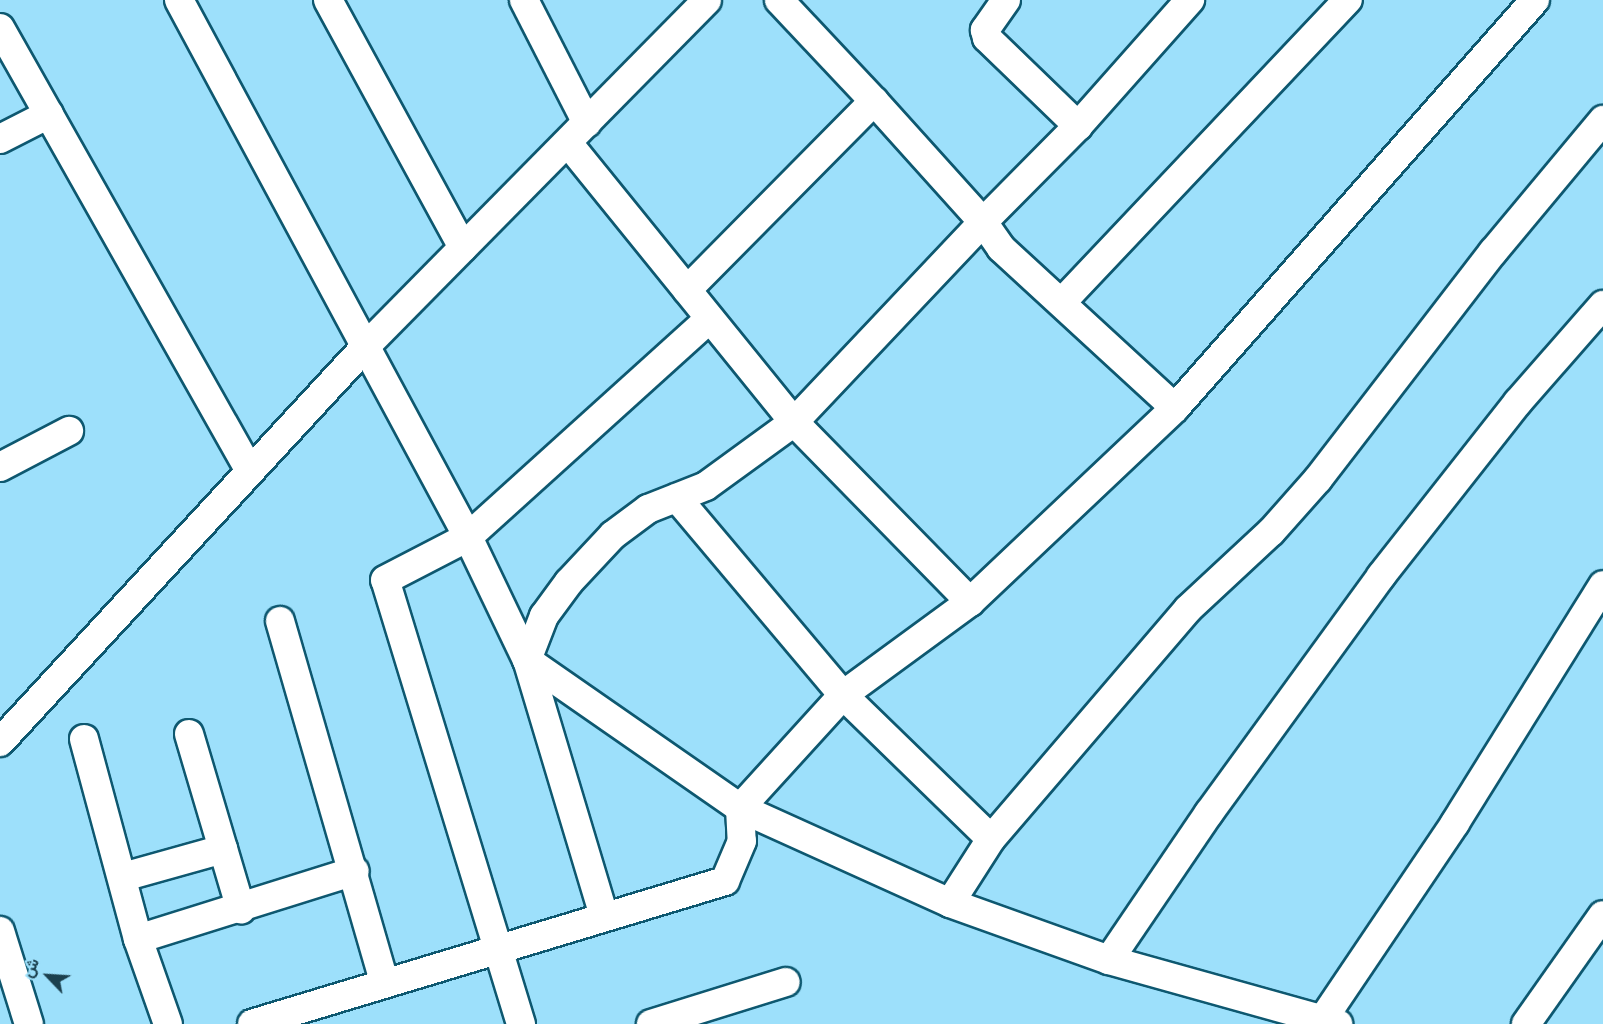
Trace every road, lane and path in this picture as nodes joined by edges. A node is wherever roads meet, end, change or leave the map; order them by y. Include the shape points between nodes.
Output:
1 (178, 0) edge
2 (328, 0) edge
3 (524, 0) edge
4 (779, 0) edge
5 (1006, 0) edge
6 (1190, 0) edge
7 (1347, 0) edge
8 (1535, 0) edge
9 (690, 7) edge
10 (0, 28) edge
11 (874, 101) junction
12 (49, 114) junction
13 (1603, 120) edge
14 (1077, 126) junction
15 (578, 133) junction
16 (0, 139) edge
17 (984, 222) junction
18 (463, 248) junction
19 (687, 290) junction
20 (1062, 302) junction
21 (1603, 305) edge
22 (710, 319) junction
23 (367, 345) junction
24 (1175, 408) junction
25 (794, 422) junction
26 (69, 431) dead end
27 (0, 467) edge
28 (250, 471) junction
29 (677, 498) junction
30 (468, 537) junction
31 (1603, 585) edge
32 (970, 602) junction
33 (280, 621) dead end
34 (526, 660) junction
35 (843, 695) junction
36 (189, 734) dead end
37 (84, 740) dead end
38 (0, 742) edge
39 (740, 808) junction
40 (991, 839) junction
41 (223, 849) junction
42 (355, 871) junction
43 (123, 877) junction
44 (950, 903) junction
45 (241, 909) junction
46 (1603, 915) edge
47 (604, 916) junction
48 (0, 932) edge
49 (138, 939) junction
50 (499, 950) junction
51 (1109, 960) junction
52 (384, 982) junction
53 (786, 982) dead end
54 (287, 1019) edge
55 (1330, 1021) edge
56 (29, 1024) edge
57 (168, 1024) edge
58 (252, 1024) edge
59 (521, 1024) edge
60 (651, 1024) edge
61 (1526, 1024) edge

1 - 23 street
2 - 18 street
3 - 15 street
4 - 11 street
5 - 14 street via 984,30 987,38
6 - 14 street
7 - 20 street
8 - 24 street
9 - 15 street
10 - 12 street
11 - 17 street
11 - 19 street
12 - 16 street
12 - 28 street
13 - 40 street via 1493,252 1318,479 1271,532 1188,609
14 - 17 street
15 - 18 street
15 - 19 street
17 - 20 street via 1001,248
17 - 25 street
18 - 23 street
19 - 22 street
20 - 24 street
21 - 51 street via 1518,402 1381,576 1209,813
22 - 25 street
22 - 30 street
23 - 28 street
23 - 30 street
24 - 32 street
25 - 29 street via 706,486
25 - 32 street
26 - 27 street
28 - 38 street
29 - 34 street via 648,509 622,529 569,582 544,616
29 - 35 street
30 - 34 street
30 - 50 street via 389,575 384,582
31 - 55 street
32 - 35 street
33 - 42 street
34 - 39 street
34 - 47 street
35 - 39 street
35 - 40 street
36 - 41 street
37 - 43 street
39 - 44 street
39 - 47 street via 742,841 725,881
40 - 44 street
41 - 43 street
41 - 45 street
42 - 45 street
42 - 52 street
43 - 49 street
44 - 51 street
45 - 49 street
46 - 61 street
47 - 50 street
48 - 56 street
49 - 57 street
50 - 52 street
50 - 59 street
51 - 55 street
52 - 54 street
53 - 60 street
54 - 58 street

